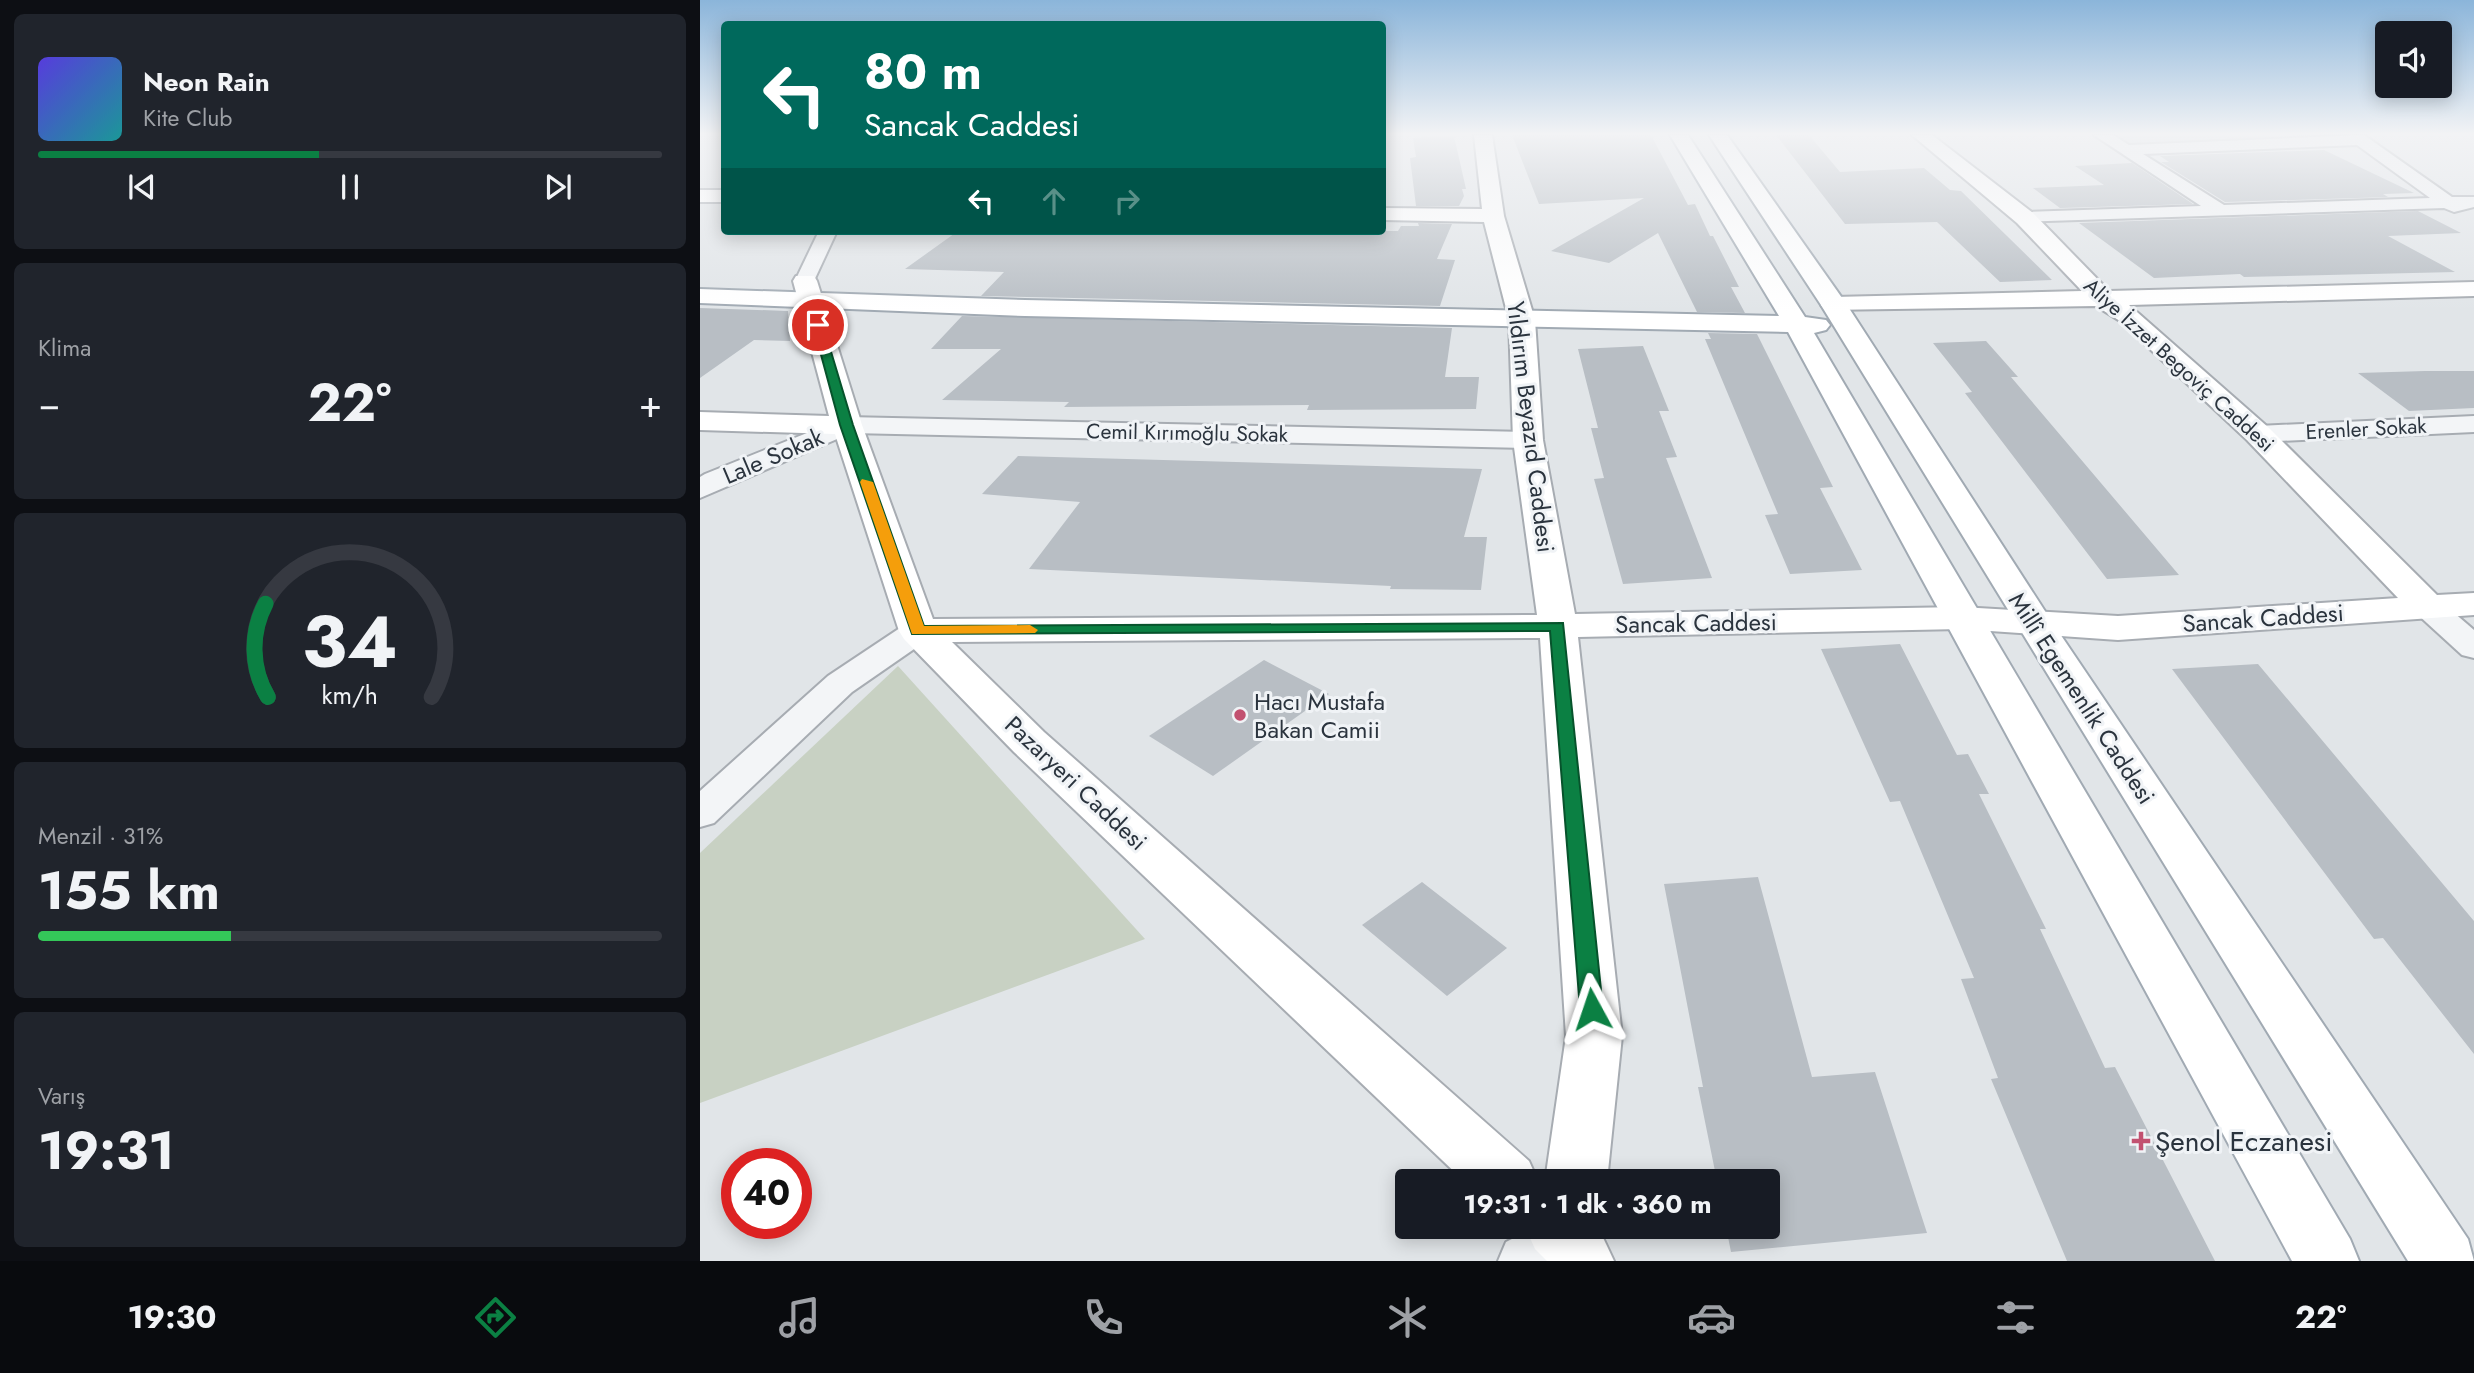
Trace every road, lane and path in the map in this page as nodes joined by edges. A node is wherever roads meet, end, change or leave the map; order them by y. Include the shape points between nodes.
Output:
1 (1490, 194) edge
2 (1723, 194) edge
3 (1750, 194) edge
4 (1995, 194) edge
5 (2193, 194) edge
6 (2436, 194) edge
7 (700, 196) edge
8 (721, 196) edge
9 (2474, 202) edge
10 (2449, 203) junction
11 (2219, 210) junction
12 (1386, 214) edge
13 (1493, 216) junction
14 (2025, 218) junction
15 (2474, 222) edge
16 (827, 235) edge
17 (700, 279) edge
18 (2474, 289) edge
19 (808, 290) junction
20 (700, 296) edge
21 (2104, 300) junction
22 (2474, 304) edge
23 (1519, 310) junction
24 (1815, 315) junction
25 (2129, 316) junction
26 (700, 422) edge
27 (2474, 424) edge
28 (847, 425) junction
29 (2258, 434) junction
30 (1528, 440) junction
31 (700, 490) edge
32 (2474, 604) edge
33 (2427, 606) junction
34 (1961, 618) junction
35 (2033, 622) junction
36 (1558, 626) junction
37 (918, 631) junction
38 (2474, 648) edge
39 (700, 813) edge
40 (1494, 1169) edge
41 (1573, 1169) edge
42 (2327, 1261) edge
43 (2445, 1261) edge

1 - 13 street, Yıldırım Beyazıd Caddesi
2 - 24 street, Millî Egemenlik Caddesi
3 - 24 street, Millî Egemenlik Caddesi
4 - 14 street, Aliye İzzet Begoviç Caddesi
5 - 11 street
6 - 10 street
7 - 8 street
9 - 10 street
10 - 11 street
10 - 15 street
11 - 14 street
12 - 13 street
13 - 23 street, Yıldırım Beyazıd Caddesi
14 - 21 street, Aliye İzzet Begoviç Caddesi
16 - 19 street
17 - 19 street
18 - 21 street
19 - 20 street
19 - 23 street via 1025,308
19 - 28 street, Pazaryeri Caddesi
21 - 24 street
21 - 25 street, Aliye İzzet Begoviç Caddesi
22 - 25 street
23 - 24 street
23 - 30 street, Yıldırım Beyazıd Caddesi
24 - 25 street
24 - 34 street, Millî Egemenlik Caddesi
24 - 35 street, Millî Egemenlik Caddesi
25 - 29 street, Aliye İzzet Begoviç Caddesi
26 - 28 street
27 - 29 street, Erenler Sokak
28 - 30 street, Cemil Kırımoğlu Sokak
28 - 31 street, Lale Sokak
28 - 37 street, Pazaryeri Caddesi
29 - 33 street, Aliye İzzet Begoviç Caddesi
30 - 36 street, Yıldırım Beyazıd Caddesi
32 - 33 street, Sancak Caddesi
33 - 35 street, Sancak Caddesi via 2119,628
33 - 38 street
34 - 35 street, Sancak Caddesi
34 - 36 street, Sancak Caddesi
34 - 42 street, Millî Egemenlik Caddesi
35 - 43 street, Millî Egemenlik Caddesi
36 - 37 street, Sancak Caddesi
36 - 41 street, Yıldırım Beyazıd Caddesi via 1594,1036
37 - 39 street via 841,684
37 - 40 street, Pazaryeri Caddesi via 1029,742

